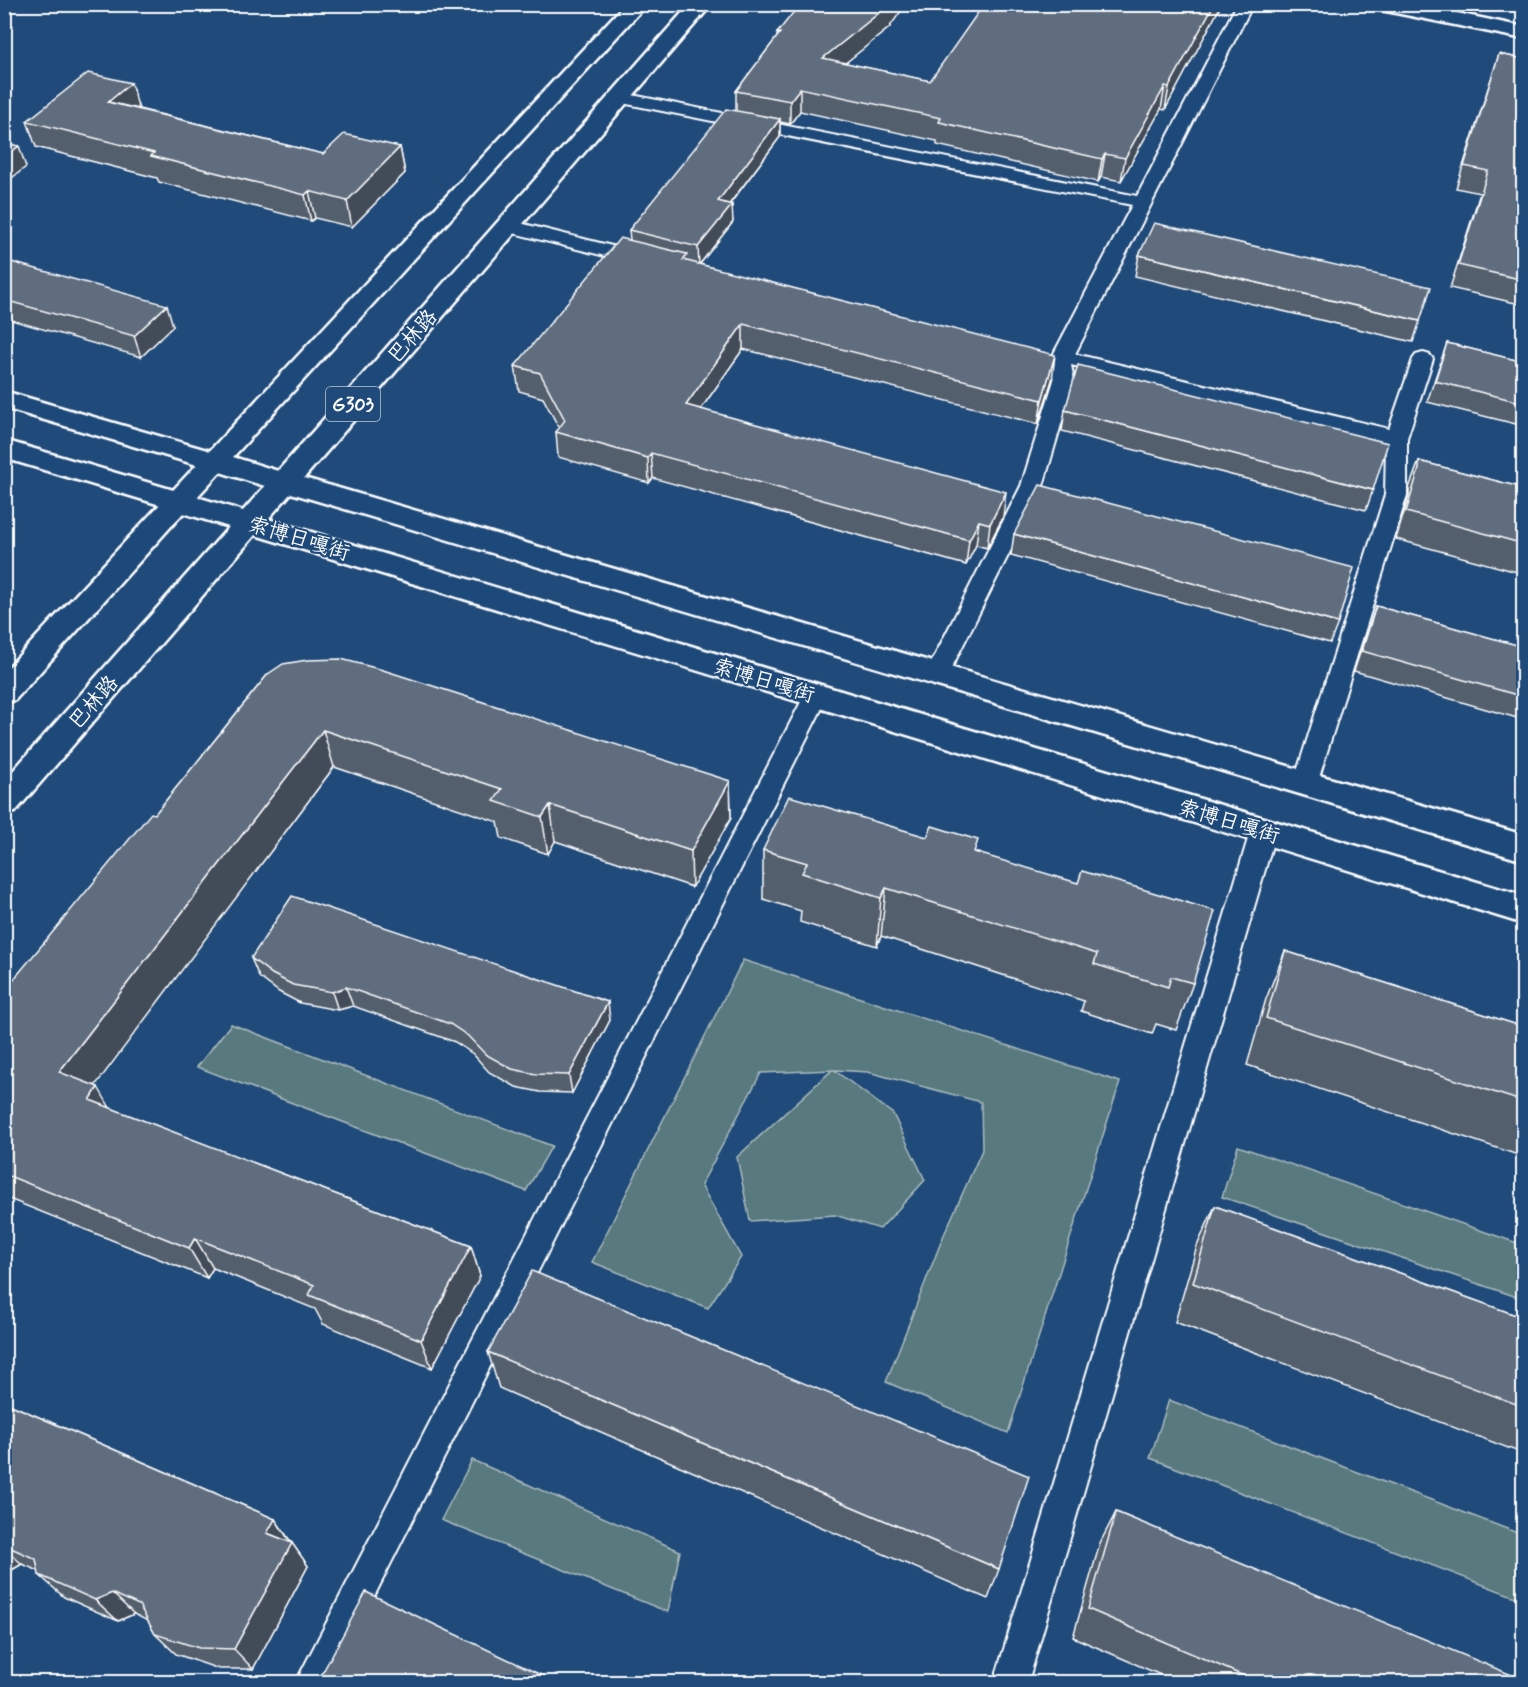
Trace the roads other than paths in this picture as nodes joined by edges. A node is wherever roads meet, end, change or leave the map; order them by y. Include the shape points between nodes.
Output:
1 (637, 4) edge
2 (702, 4) edge
3 (1245, 4) edge
4 (1381, 4) edge
5 (1524, 33) edge
6 (622, 98) junction
7 (1142, 202) junction
8 (508, 226) junction
9 (655, 263) edge
10 (1036, 357) edge
11 (1423, 359) dead end
12 (1061, 360) junction
13 (4, 399) edge
14 (1397, 438) junction
15 (4, 449) edge
16 (214, 461) junction
17 (285, 482) junction
18 (177, 501) junction
19 (249, 523) junction
20 (937, 675) junction
21 (4, 692) edge
22 (816, 696) junction
23 (1305, 784) junction
24 (4, 803) edge
25 (1263, 832) junction
26 (1524, 848) edge
27 (1524, 910) edge
28 (313, 1683) edge
29 (1011, 1683) edge

1 - 16 main road
2 - 6 main road, 巴林路 / G303
3 - 7 lane
4 - 5 main road
6 - 7 lane
6 - 8 main road, 巴林路 / G303
7 - 12 lane
8 - 9 lane
8 - 17 main road, 巴林路 / G303
10 - 12 lane
11 - 14 lane
12 - 14 lane
12 - 20 lane via 1064,380 1032,486
13 - 16 main road
14 - 23 lane via 1396,495
15 - 18 main road, 索博日嘎街
16 - 17 main road
16 - 18 main road
17 - 19 main road, 巴林路 / G303
17 - 20 main road
18 - 19 main road, 索博日嘎街
18 - 21 main road
19 - 22 main road, 索博日嘎街
19 - 24 main road, 巴林路 / G303
20 - 23 main road
22 - 25 main road, 索博日嘎街
22 - 28 lane
23 - 26 main road
25 - 27 main road, 索博日嘎街
25 - 29 lane

